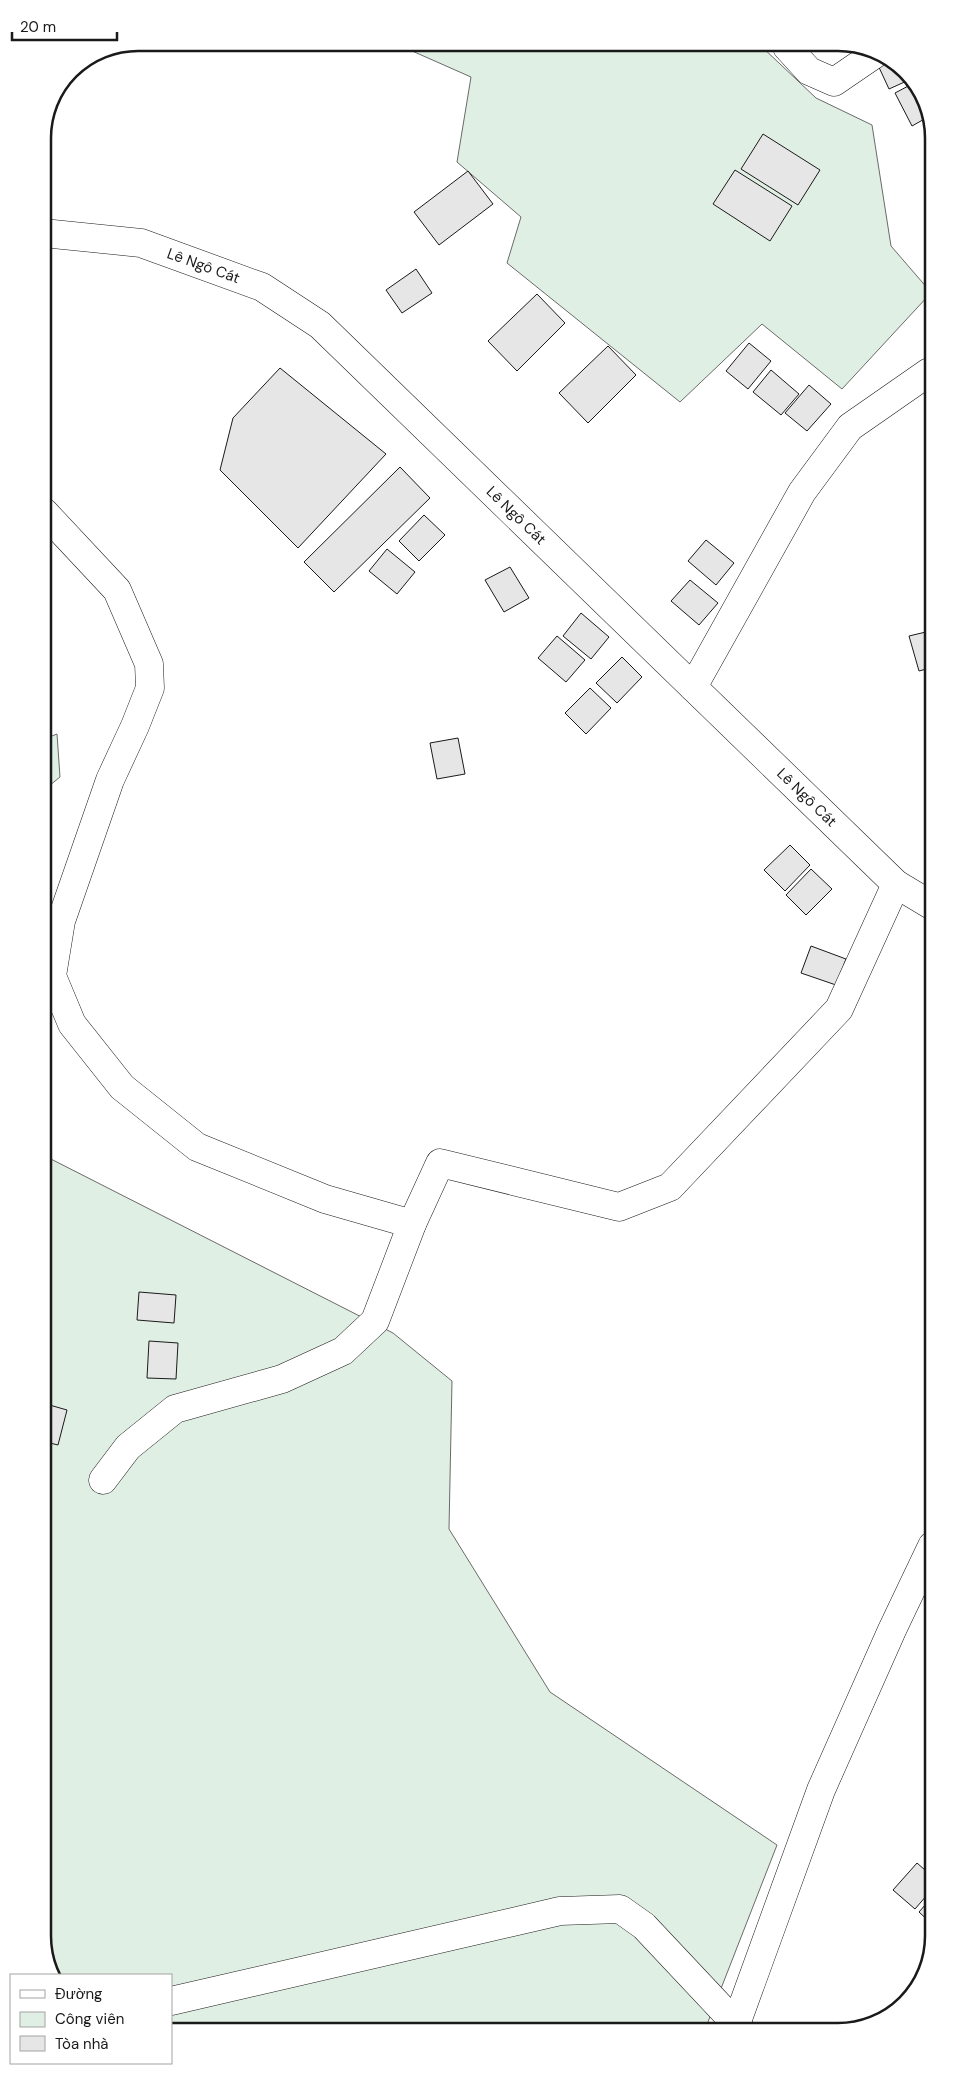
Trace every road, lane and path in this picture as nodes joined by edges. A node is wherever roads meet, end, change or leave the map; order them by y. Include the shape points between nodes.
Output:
1 (791, 51) edge
2 (869, 58) edge
3 (51, 234) edge
4 (925, 375) edge
5 (51, 519) edge
6 (693, 687) junction
7 (896, 884) junction
8 (925, 901) edge
9 (412, 1224) junction
10 (103, 1480) dead end
11 (925, 1561) edge
12 (172, 2001) edge
13 (734, 2023) edge
14 (738, 2023) edge

1 - 2 street via 809,71 834,82
3 - 6 street, Lê Ngô Cát via 141,243 262,287 320,325
4 - 6 street via 850,427 802,492
5 - 9 street via 117,590 148,664 150,688 110,780 61,921 52,976 72,1024 122,1087 196,1147 325,1200
6 - 7 street, Lê Ngô Cát
7 - 8 street, Lê Ngô Cát
7 - 9 street via 838,1009 670,1187 619,1207 440,1163
9 - 10 street via 375,1321 343,1351 282,1379 175,1409 128,1447
11 - 14 street via 821,1790
12 - 13 street via 560,1911 620,1909 644,1926

